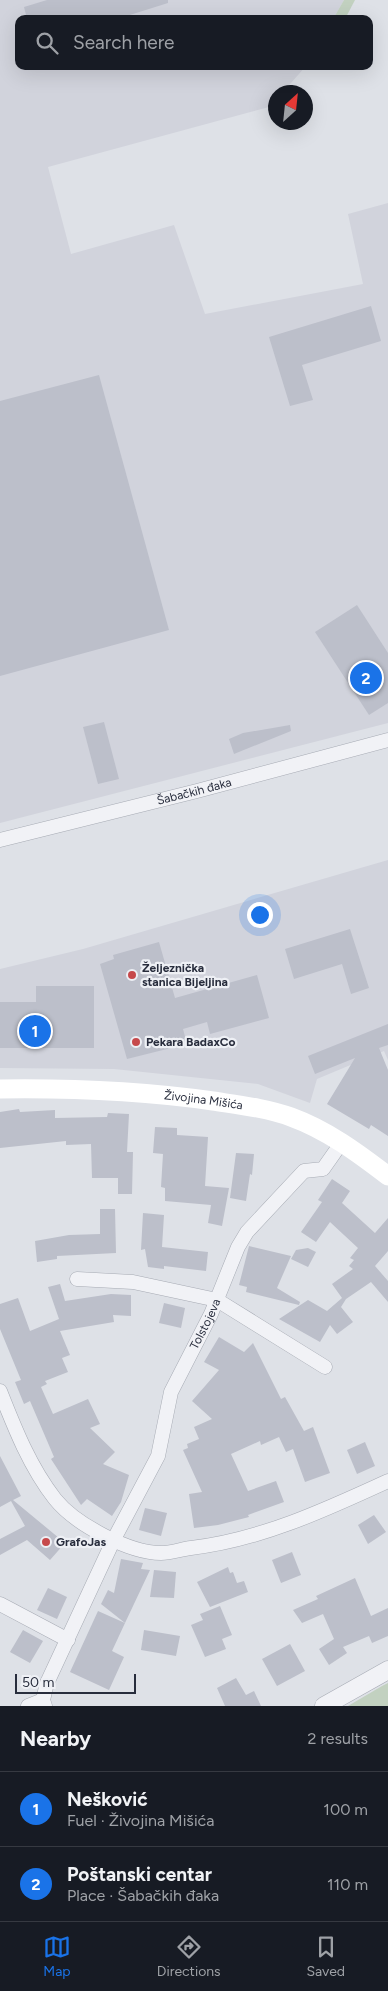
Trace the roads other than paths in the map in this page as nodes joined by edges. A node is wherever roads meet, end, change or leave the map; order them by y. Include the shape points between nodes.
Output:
1 (388, 740) edge
2 (0, 840) edge
3 (0, 1089) edge
4 (342, 1142) junction
5 (388, 1176) edge
6 (77, 1279) dead end
7 (217, 1300) junction
8 (325, 1367) dead end
9 (0, 1391) edge
10 (388, 1481) edge
11 (114, 1539) junction
12 (0, 1604) edge
13 (68, 1640) junction
14 (388, 1670) edge
15 (44, 1703) edge
16 (28, 1706) edge
17 (324, 1706) edge

1 - 2 street, Šabačkih đaka
3 - 4 main road, Živojina Mišića via 68,1088 161,1094 255,1108 290,1117
4 - 5 main road, Živojina Mišića
4 - 7 street, Tolstojeva via 322,1169 304,1171 247,1232
6 - 7 street via 133,1282
7 - 8 street
7 - 11 street, Tolstojeva via 170,1392 158,1456
9 - 11 street via 34,1467 57,1500 74,1516
10 - 11 street via 307,1517 218,1545 161,1553 133,1548
11 - 13 street, Tolstojeva
12 - 13 street
13 - 15 street, Tolstojeva via 47,1683
14 - 17 street
15 - 16 street, Tolstojeva

